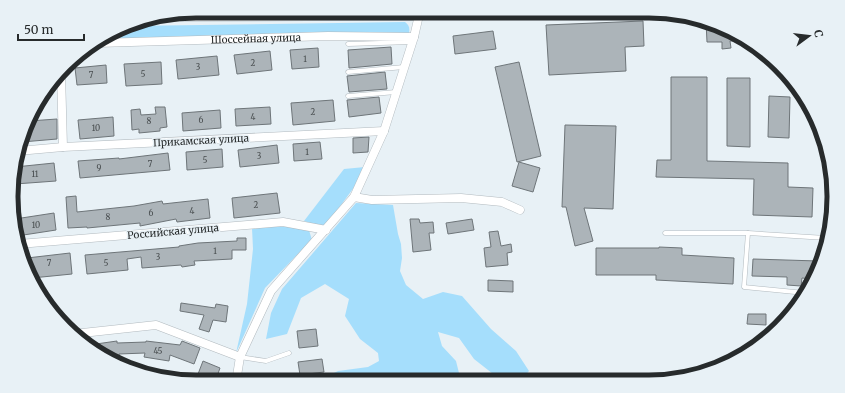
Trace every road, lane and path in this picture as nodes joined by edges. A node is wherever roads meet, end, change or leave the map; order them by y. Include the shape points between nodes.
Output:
1 (419, 18) edge
2 (413, 39) junction
3 (106, 43) edge
4 (348, 44) dead end
5 (404, 67) junction
6 (348, 72) dead end
7 (61, 80) edge
8 (396, 92) junction
9 (348, 96) dead end
10 (384, 131) junction
11 (63, 147) junction
12 (24, 150) edge
13 (354, 197) junction
14 (520, 210) dead end
15 (326, 230) junction
16 (665, 233) dead end
17 (748, 234) junction
18 (822, 238) edge
19 (24, 244) edge
20 (799, 293) edge
21 (82, 333) edge
22 (289, 353) dead end
23 (240, 357) junction
24 (237, 375) edge

1 - 2 street
2 - 3 street, Шоссейная улица via 328,36
2 - 4 lane
2 - 5 street
5 - 6 lane
5 - 8 street
7 - 11 street
8 - 9 lane
8 - 10 street
10 - 11 street, Прикамская улица
10 - 13 street
11 - 12 street, Прикамская улица
13 - 14 street via 372,200 461,198 502,202
13 - 15 street
15 - 19 street, Российская улица via 283,222
15 - 23 street via 271,291
16 - 17 lane
17 - 18 lane
17 - 20 lane via 744,287
21 - 23 street via 156,326
22 - 23 lane via 266,361
23 - 24 street

